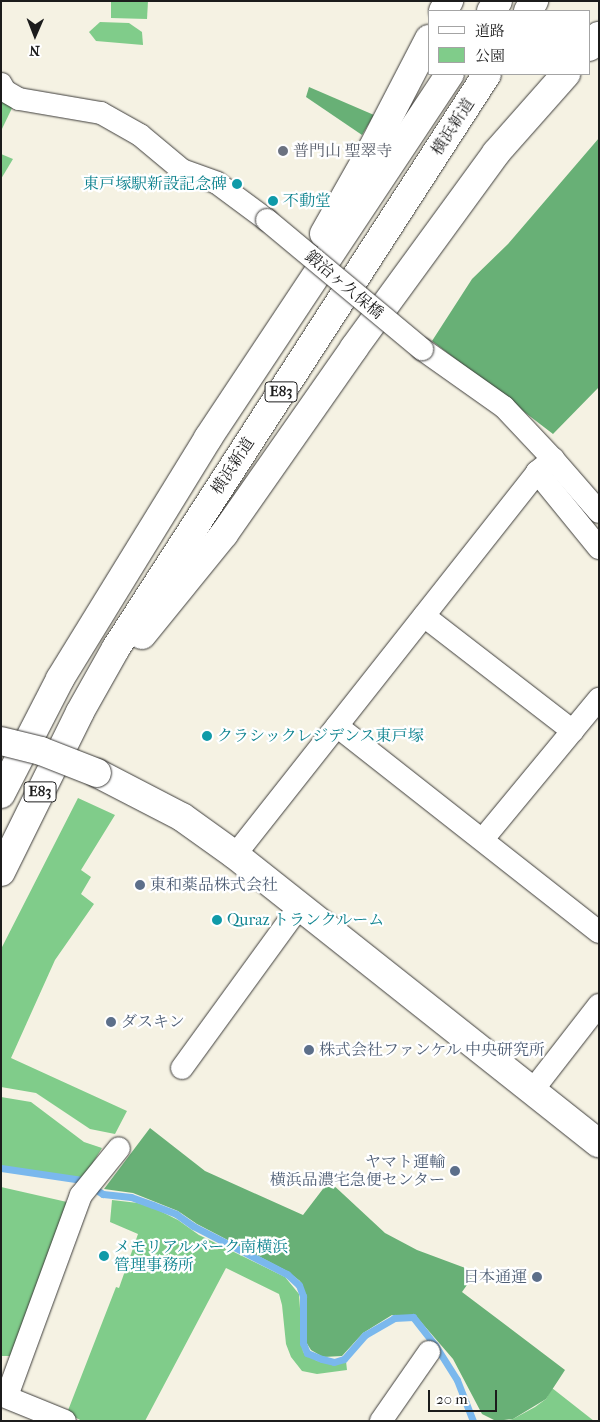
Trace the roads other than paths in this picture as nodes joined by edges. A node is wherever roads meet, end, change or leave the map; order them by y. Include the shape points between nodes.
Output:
1 (599, 36) edge
2 (428, 41) edge
3 (590, 46) edge
4 (449, 75) edge
5 (486, 75) edge
6 (565, 75) edge
7 (1, 84) edge
8 (208, 438) junction
9 (545, 465) junction
10 (599, 512) edge
11 (599, 548) edge
12 (424, 616) junction
13 (599, 699) edge
14 (80, 712) junction
15 (337, 726) junction
16 (573, 731) junction
17 (1, 741) edge
18 (1, 794) edge
19 (483, 839) junction
20 (236, 855) junction
21 (1, 872) edge
22 (299, 906) junction
23 (599, 932) edge
24 (599, 1005) edge
25 (182, 1068) dead end
26 (532, 1091) junction
27 (599, 1143) edge
28 (119, 1148) dead end
29 (428, 1352) dead end
30 (4, 1395) edge
31 (65, 1421) edge
32 (381, 1421) edge

1 - 3 main road
2 - 8 main road via 372,149
4 - 8 main road, 横浜新道 / E83
5 - 14 main road, 横浜新道 / E83 via 116,648
6 - 14 main road via 496,153 224,534
7 - 9 street, 鍛治ヶ久保橋, bridge via 5,91 19,99 101,113 140,135 182,170 216,183 267,220 422,350 504,408
8 - 18 main road, 横浜新道 / E83 via 60,679
9 - 10 street
9 - 11 street
9 - 12 street
12 - 15 street
12 - 16 street
13 - 16 street
14 - 21 main road, 横浜新道 / E83
15 - 19 street
15 - 20 street
16 - 19 street
17 - 20 main road, bridge via 41,751 97,773 182,817
19 - 23 street
20 - 22 main road
22 - 25 street
22 - 26 main road
24 - 26 street
26 - 27 main road
28 - 30 street via 81,1195
29 - 32 street
30 - 31 street

